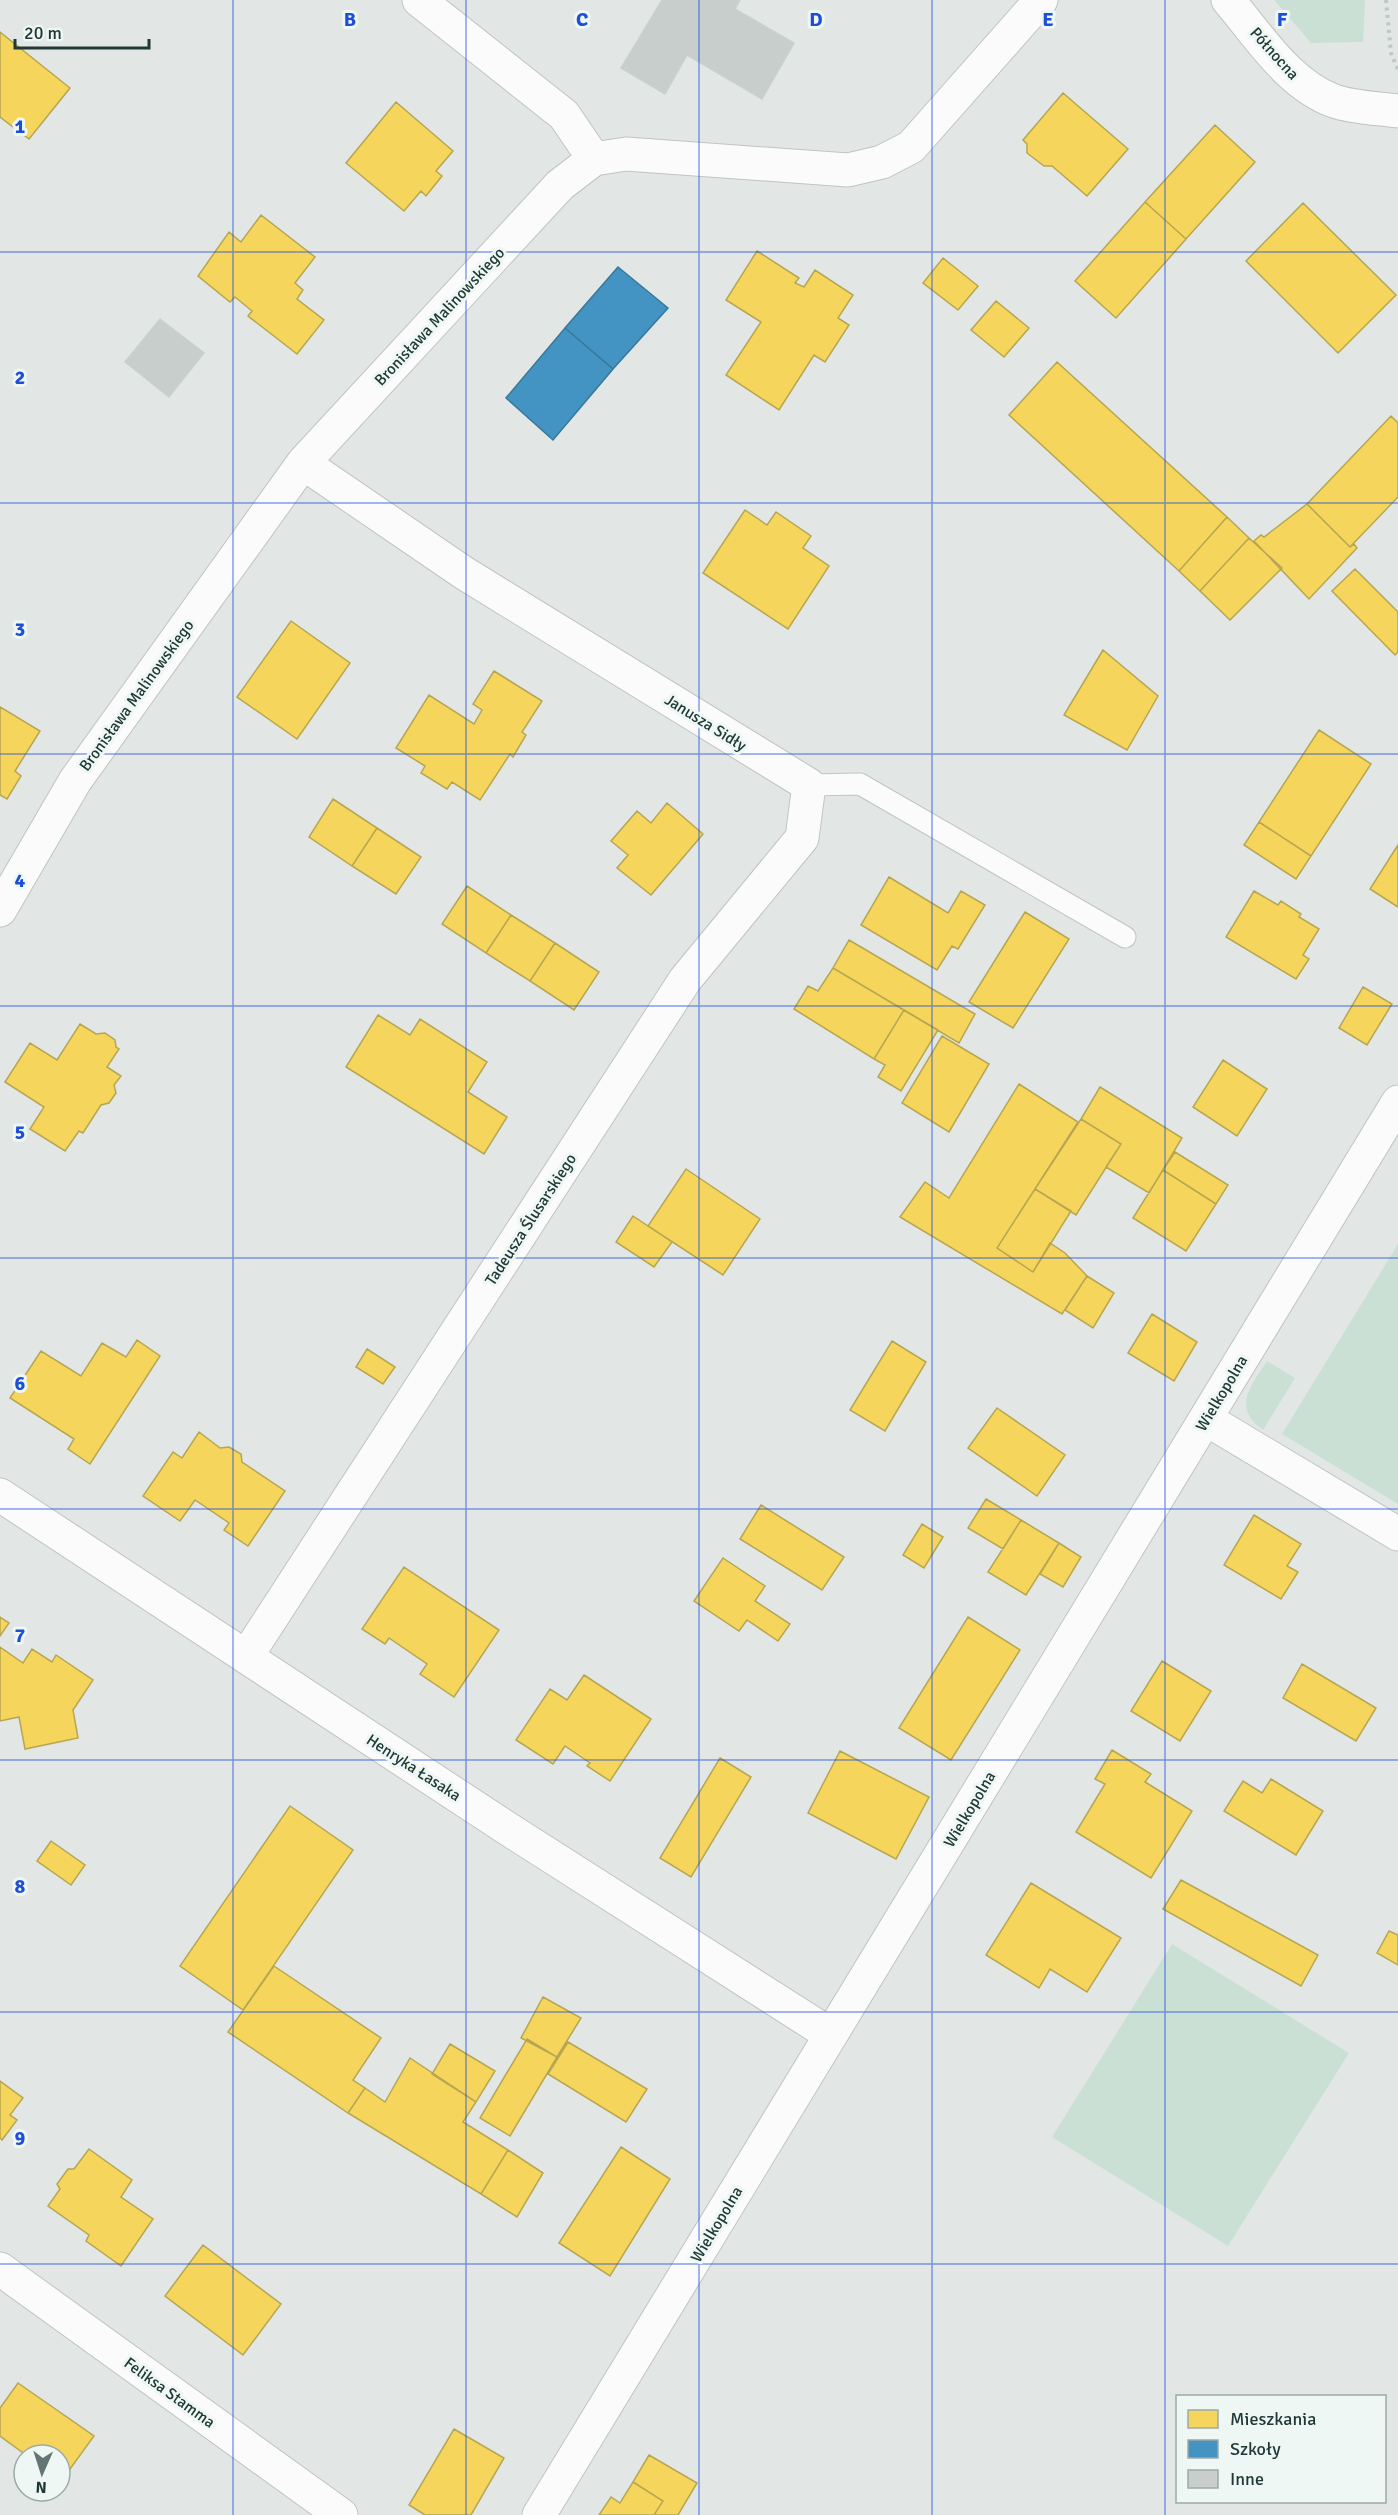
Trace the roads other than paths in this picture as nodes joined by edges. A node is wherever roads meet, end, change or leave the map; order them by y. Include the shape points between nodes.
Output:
1 (419, 0) edge
2 (1041, 0) edge
3 (1228, 0) edge
4 (1398, 111) edge
5 (594, 159) junction
6 (303, 463) junction
7 (809, 785) junction
8 (0, 910) edge
9 (1125, 937) dead end
10 (1398, 1102) edge
11 (1206, 1419) junction
12 (0, 1495) edge
13 (1398, 1534) edge
14 (246, 1657) junction
15 (831, 2035) junction
16 (0, 2269) edge
17 (341, 2515) edge
18 (539, 2515) edge

1 - 5 street via 564,115
2 - 5 street, Bronisława Malinowskiego via 911,147 882,162 848,170 626,154
3 - 4 street, Północna via 1292,75 1311,90 1336,101
5 - 6 street, Bronisława Malinowskiego via 560,185
6 - 7 street, Janusza Sidły via 464,573
6 - 8 street, Bronisława Malinowskiego via 75,781
7 - 9 lane via 860,784
7 - 14 street, Tadeusza Ślusarskiego via 802,838 685,980
10 - 11 street, Wielkopolna
11 - 13 street
11 - 15 street, Wielkopolna
12 - 14 street, Henryka Łasaka
14 - 15 street, Henryka Łasaka via 502,1826
15 - 18 street, Wielkopolna
16 - 17 street, Feliksa Stamma

